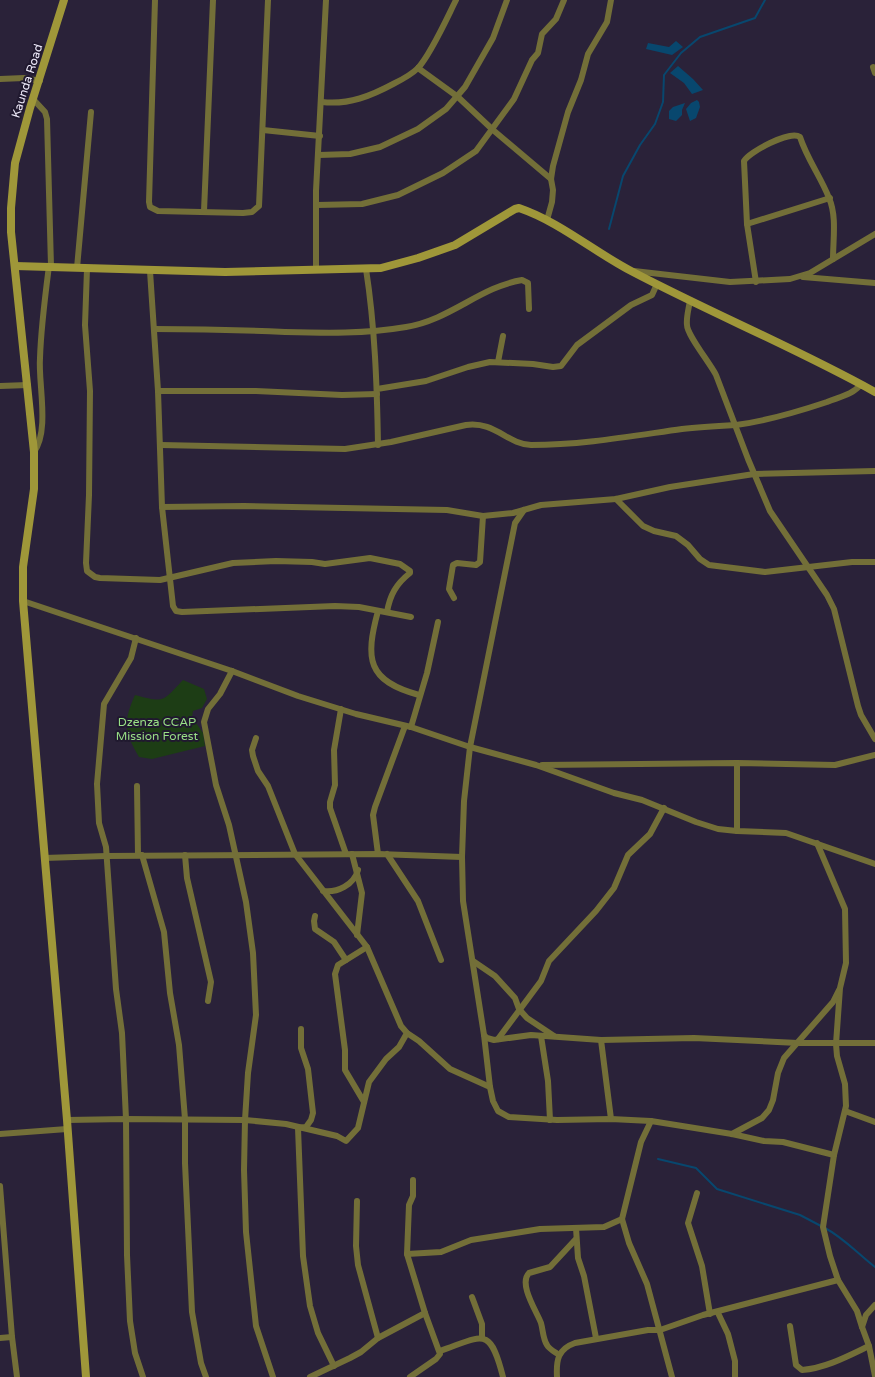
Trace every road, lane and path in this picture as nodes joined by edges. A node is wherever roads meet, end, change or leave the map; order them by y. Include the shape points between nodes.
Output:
1 (64, 0) edge
2 (155, 0) edge
3 (213, 0) edge
4 (268, 0) edge
5 (326, 0) edge
6 (456, 0) edge
7 (507, 0) edge
8 (564, 0) edge
9 (611, 0) edge
10 (418, 68) junction
11 (0, 79) edge
12 (40, 81) junction
13 (458, 97) junction
14 (33, 99) junction
15 (322, 102) junction
16 (91, 112) dead end
17 (263, 130) junction
18 (492, 130) junction
19 (320, 136) junction
20 (319, 155) junction
21 (551, 179) junction
22 (830, 198) junction
23 (317, 205) junction
24 (204, 211) junction
25 (547, 220) junction
26 (747, 224) junction
27 (873, 236) edge
28 (833, 259) junction
29 (15, 266) junction
30 (50, 266) junction
31 (77, 268) junction
32 (87, 269) junction
33 (316, 269) junction
34 (366, 269) junction
35 (150, 271) junction
36 (631, 271) junction
37 (800, 277) junction
38 (756, 282) junction
39 (875, 283) edge
40 (657, 284) junction
41 (690, 300) junction
42 (529, 309) dead end
43 (154, 329) junction
44 (373, 331) junction
45 (503, 336) dead end
46 (498, 362) junction
47 (861, 384) junction
48 (28, 385) junction
49 (0, 386) edge
50 (158, 391) junction
51 (377, 391) junction
52 (875, 392) edge
53 (734, 425) junction
54 (161, 445) junction
55 (378, 445) junction
56 (34, 452) junction
57 (875, 471) edge
58 (754, 474) junction
59 (616, 499) junction
60 (162, 507) junction
61 (524, 510) junction
62 (483, 516) junction
63 (875, 562) edge
64 (807, 567) junction
65 (170, 578) junction
66 (454, 598) dead end
67 (23, 601) junction
68 (378, 611) junction
69 (386, 612) junction
70 (411, 617) dead end
71 (438, 622) dead end
72 (136, 638) junction
73 (232, 671) junction
74 (419, 696) junction
75 (340, 709) junction
76 (408, 726) junction
77 (256, 738) dead end
78 (875, 739) edge
79 (470, 747) junction
80 (875, 754) edge
81 (737, 763) junction
82 (536, 765) junction
83 (137, 786) dead end
84 (664, 808) junction
85 (737, 831) junction
86 (817, 843) junction
87 (295, 854) junction
88 (349, 854) junction
89 (378, 854) junction
90 (387, 854) junction
91 (140, 855) junction
92 (185, 855) junction
93 (235, 855) junction
94 (106, 856) junction
95 (462, 857) junction
96 (44, 858) junction
97 (875, 864) edge
98 (358, 870) junction
99 (324, 891) junction
100 (315, 916) dead end
101 (357, 936) junction
102 (367, 948) junction
103 (346, 960) junction
104 (441, 960) dead end
105 (473, 961) junction
106 (840, 988) junction
107 (208, 1001) dead end
108 (519, 1009) junction
109 (300, 1029) dead end
110 (407, 1033) junction
111 (484, 1035) junction
112 (541, 1036) junction
113 (555, 1037) junction
114 (498, 1039) junction
115 (601, 1040) junction
116 (798, 1043) junction
117 (875, 1043) edge
118 (836, 1044) junction
119 (490, 1088) junction
120 (364, 1102) junction
121 (845, 1111) junction
122 (126, 1119) junction
123 (185, 1119) junction
124 (611, 1119) junction
125 (245, 1120) junction
126 (550, 1120) junction
127 (651, 1121) junction
128 (875, 1122) edge
129 (67, 1125) junction
130 (298, 1128) junction
131 (0, 1134) edge
132 (732, 1134) junction
133 (834, 1155) junction
134 (413, 1180) dead end
135 (0, 1186) edge
136 (697, 1193) dead end
137 (357, 1201) dead end
138 (622, 1219) junction
139 (576, 1228) junction
140 (576, 1240) junction
141 (407, 1254) junction
142 (838, 1280) junction
143 (472, 1297) dead end
144 (873, 1306) edge
145 (857, 1311) junction
146 (425, 1313) junction
147 (718, 1313) junction
148 (710, 1314) junction
149 (790, 1326) dead end
150 (862, 1327) junction
151 (660, 1330) junction
152 (12, 1337) junction
153 (0, 1338) edge
154 (378, 1338) junction
155 (482, 1338) junction
156 (596, 1338) junction
157 (869, 1346) junction
158 (440, 1351) junction
159 (559, 1355) junction
160 (334, 1366) junction
161 (875, 1376) edge
162 (17, 1377) edge
163 (86, 1377) edge
164 (143, 1377) edge
165 (206, 1377) edge
166 (273, 1377) edge
167 (310, 1377) edge
168 (410, 1377) edge
169 (503, 1377) edge
170 (557, 1377) edge
171 (672, 1377) edge
172 (735, 1377) edge

1 - 12 street, Kaunda Road
2 - 24 street via 150,207 158,211
3 - 24 street
4 - 17 street
5 - 15 street
6 - 10 street
7 - 13 street via 496,33
8 - 18 street via 556,19 542,34 538,53 532,60 520,89
9 - 21 street via 607,22 585,60 582,80 568,112
10 - 13 street
10 - 15 street via 384,90 362,99 352,102
11 - 12 street via 24,78
12 - 14 street, Kaunda Road
13 - 18 street
13 - 20 street via 432,120 399,139 364,152
14 - 29 street, Kaunda Road via 16,157 12,184 11,232
14 - 30 street via 45,112 47,120
15 - 19 street
16 - 31 street
17 - 19 street
17 - 24 street via 259,206 252,212
18 - 21 street
18 - 23 street via 476,152 443,173 398,195 362,204
19 - 20 street
20 - 23 street
21 - 25 street via 553,190
22 - 26 street
22 - 26 street via 804,150 800,137 785,137 750,154 744,162
22 - 28 street
23 - 33 street
25 - 34 street via 515,209 474,235 436,253 398,264
25 - 36 street
26 - 38 street
27 - 28 street
28 - 37 street
29 - 30 street
29 - 48 street, Kaunda Road
30 - 31 street
30 - 56 street via 43,302 40,360 42,421 39,446
31 - 32 street
32 - 35 street
32 - 65 street via 86,325 90,391 86,567 90,574 100,578
33 - 34 street
33 - 35 street
34 - 44 street
35 - 43 street
36 - 38 street via 730,282
36 - 40 street
37 - 38 street
37 - 39 street
40 - 41 street
40 - 46 street via 652,295 631,305 577,345 561,366
41 - 47 street via 821,362
41 - 53 street via 686,324 688,332 713,369
42 - 44 street via 528,283 522,280 490,289 452,312 427,322
43 - 44 street via 329,333
43 - 50 street
44 - 51 street
45 - 46 street
46 - 51 street via 468,367 426,381
47 - 52 street
47 - 53 street via 850,394 792,413
48 - 49 street
48 - 56 street, Kaunda Road
50 - 51 street via 256,390 342,395
50 - 54 street
51 - 55 street
53 - 55 street via 699,427 611,440 530,445 514,441 489,427 470,424
53 - 58 street
54 - 55 street via 326,449
54 - 60 street
56 - 67 street, Kaunda Road via 34,489 23,567
57 - 58 street
58 - 59 street via 670,487
58 - 64 street via 776,521
59 - 61 street via 542,505
59 - 64 street via 643,526 676,536 709,565 765,572
60 - 62 street via 447,510
60 - 65 street
61 - 62 street
61 - 79 street via 515,523
62 - 66 street via 480,562 454,565 449,589
63 - 64 street
64 - 78 street via 834,609 860,714
65 - 68 street via 173,606 176,611 182,612 335,606
65 - 69 street via 233,563 276,561 324,564 375,558 400,564 410,571 392,593
67 - 72 street
67 - 96 street, Kaunda Road
68 - 69 street
68 - 74 street via 370,643 376,672 394,687
69 - 70 street
71 - 74 street via 427,673
72 - 73 street
72 - 94 street via 131,658 102,709 97,784 99,823
73 - 75 street via 279,690
73 - 93 street via 220,694 208,709 204,722 216,785
74 - 76 street
75 - 76 street
75 - 88 street via 334,750 335,785 330,808
76 - 79 street
76 - 89 street via 373,815
77 - 87 street via 252,750 258,771 268,786
79 - 82 street
79 - 95 street via 464,801
80 - 81 street via 835,765
81 - 82 street
81 - 85 street
82 - 84 street
83 - 91 street
84 - 85 street via 718,829
84 - 108 street via 650,834 628,855 614,888 549,961 540,980
85 - 86 street via 780,832
86 - 97 street
86 - 106 street via 845,909 846,963
87 - 88 street
87 - 93 street
87 - 99 street
88 - 89 street
88 - 98 street
89 - 90 street
90 - 95 street
90 - 104 street via 418,901
91 - 92 street
91 - 94 street
91 - 123 street via 164,932 170,993 179,1045
92 - 93 street
92 - 107 street via 187,878 211,982
93 - 125 street via 246,902 256,1003
94 - 96 street
94 - 122 street via 122,1033
95 - 105 street via 464,909
96 - 129 street, Kaunda Road
98 - 99 street via 356,876 340,890
98 - 101 street via 362,892
99 - 101 street
100 - 103 street via 315,929 334,942
101 - 102 street
102 - 103 street
102 - 110 street via 388,999
103 - 120 street via 338,965 335,974 346,1050 345,1070
105 - 108 street via 495,976 515,998
105 - 111 street
106 - 116 street via 833,1002
106 - 118 street
108 - 113 street via 527,1018
108 - 114 street
109 - 130 street via 301,1048 308,1069 312,1113 306,1127
110 - 119 street via 450,1069
110 - 120 street via 399,1047 386,1059 369,1082
111 - 114 street via 490,1039
111 - 119 street
112 - 113 street
112 - 114 street
112 - 126 street via 548,1081
113 - 115 street
115 - 116 street via 694,1038
115 - 124 street
116 - 118 street
116 - 132 street via 780,1065 774,1100 769,1110 762,1118
117 - 118 street
118 - 121 street via 845,1084
119 - 126 street via 498,1111 509,1117
120 - 130 street via 358,1128 346,1141 337,1136
121 - 128 street
121 - 133 street
122 - 123 street
122 - 129 street
122 - 164 street via 130,1321 135,1353
123 - 125 street
123 - 165 street via 192,1312
124 - 126 street
124 - 127 street
125 - 130 street via 286,1124
125 - 166 street via 245,1224 253,1305 256,1326
127 - 132 street
127 - 138 street via 641,1142
129 - 131 street
129 - 163 street, Kaunda Road
130 - 160 street via 303,1256 309,1299 318,1333
132 - 133 street via 783,1142
133 - 142 street via 823,1227
134 - 141 street
135 - 152 street
136 - 148 street via 688,1223 702,1266
137 - 154 street via 358,1265
138 - 139 street via 604,1227
138 - 151 street via 647,1284
139 - 140 street
139 - 141 street via 471,1240 440,1252
140 - 156 street
140 - 159 street via 550,1267 529,1273 526,1278 528,1294 546,1343
141 - 146 street
142 - 145 street
142 - 147 street via 757,1300
143 - 155 street via 482,1324
144 - 145 street via 865,1311
144 - 150 street via 866,1315
145 - 150 street
146 - 154 street
146 - 158 street
147 - 148 street
147 - 172 street via 728,1334 735,1361
148 - 151 street
149 - 157 street via 796,1365 802,1370 836,1361
150 - 157 street
151 - 156 street
151 - 171 street via 663,1350
152 - 153 street
152 - 162 street
154 - 160 street via 361,1352
155 - 158 street
155 - 169 street via 490,1342
156 - 159 street via 568,1346
157 - 161 street
158 - 168 street via 438,1358
159 - 170 street
160 - 167 street

